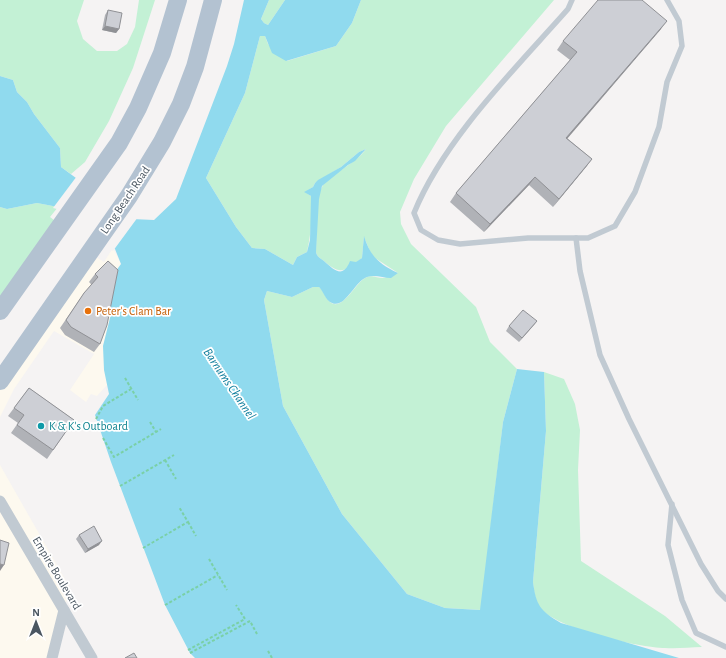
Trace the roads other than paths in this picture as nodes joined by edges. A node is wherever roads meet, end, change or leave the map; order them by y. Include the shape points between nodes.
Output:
1 (178, 0) edge
2 (213, 0) edge
3 (572, 0) edge
4 (667, 0) edge
5 (576, 238) junction
6 (0, 311) edge
7 (0, 381) edge
8 (0, 501) edge
9 (672, 504) junction
10 (726, 599) edge
11 (64, 610) junction
12 (726, 647) edge
13 (52, 658) edge
14 (92, 658) edge

1 - 6 main road via 162,53 119,144
2 - 7 main road, Long Beach Road via 195,67 181,104 162,142 130,196
3 - 5 lane via 568,9 484,103 426,187 414,213 421,230 438,240 460,244 528,238
4 - 5 lane via 679,21 682,46 666,82 658,127 635,192 615,226 588,238
5 - 9 lane via 580,271 600,355
8 - 11 street, Empire Boulevard
9 - 10 lane via 701,564
9 - 12 lane via 668,545 682,600 696,633
11 - 13 street
11 - 14 street, Empire Boulevard

